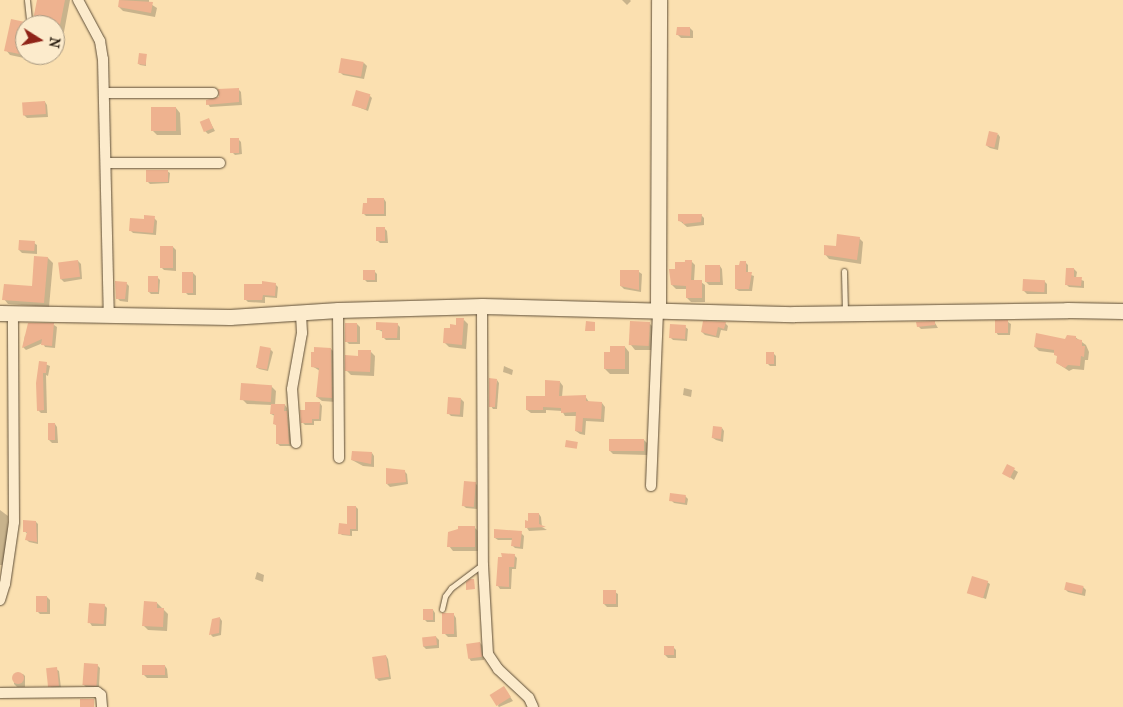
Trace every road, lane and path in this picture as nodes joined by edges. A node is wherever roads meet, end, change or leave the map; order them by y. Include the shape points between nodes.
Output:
1 (27, 0) edge
2 (78, 0) edge
3 (659, 0) edge
4 (28, 15) edge
5 (104, 93) junction
6 (213, 93) dead end
7 (220, 162) dead end
8 (107, 163) junction
9 (844, 271) dead end
10 (482, 306) junction
11 (338, 310) junction
12 (658, 311) junction
13 (1123, 311) edge
14 (301, 312) junction
15 (7, 313) edge
16 (845, 313) junction
17 (109, 314) junction
18 (296, 443) dead end
19 (339, 458) dead end
20 (651, 486) dead end
21 (482, 565) junction
22 (0, 600) edge
23 (442, 609) dead end
24 (0, 693) edge
25 (102, 707) edge
26 (533, 707) edge

1 - 4 lane
2 - 5 street via 100,41
3 - 12 street
5 - 6 street
5 - 8 street
7 - 8 street
8 - 17 street
9 - 16 lane
10 - 11 street
10 - 12 street
10 - 21 street
11 - 14 street
11 - 19 street
12 - 16 street
12 - 20 street
13 - 16 street
14 - 17 street via 230,317
14 - 18 street via 302,333 292,389
15 - 17 street
15 - 22 street via 14,522
21 - 23 lane via 451,588
21 - 26 street via 488,654 498,669 530,698
24 - 25 street via 97,692 101,695

